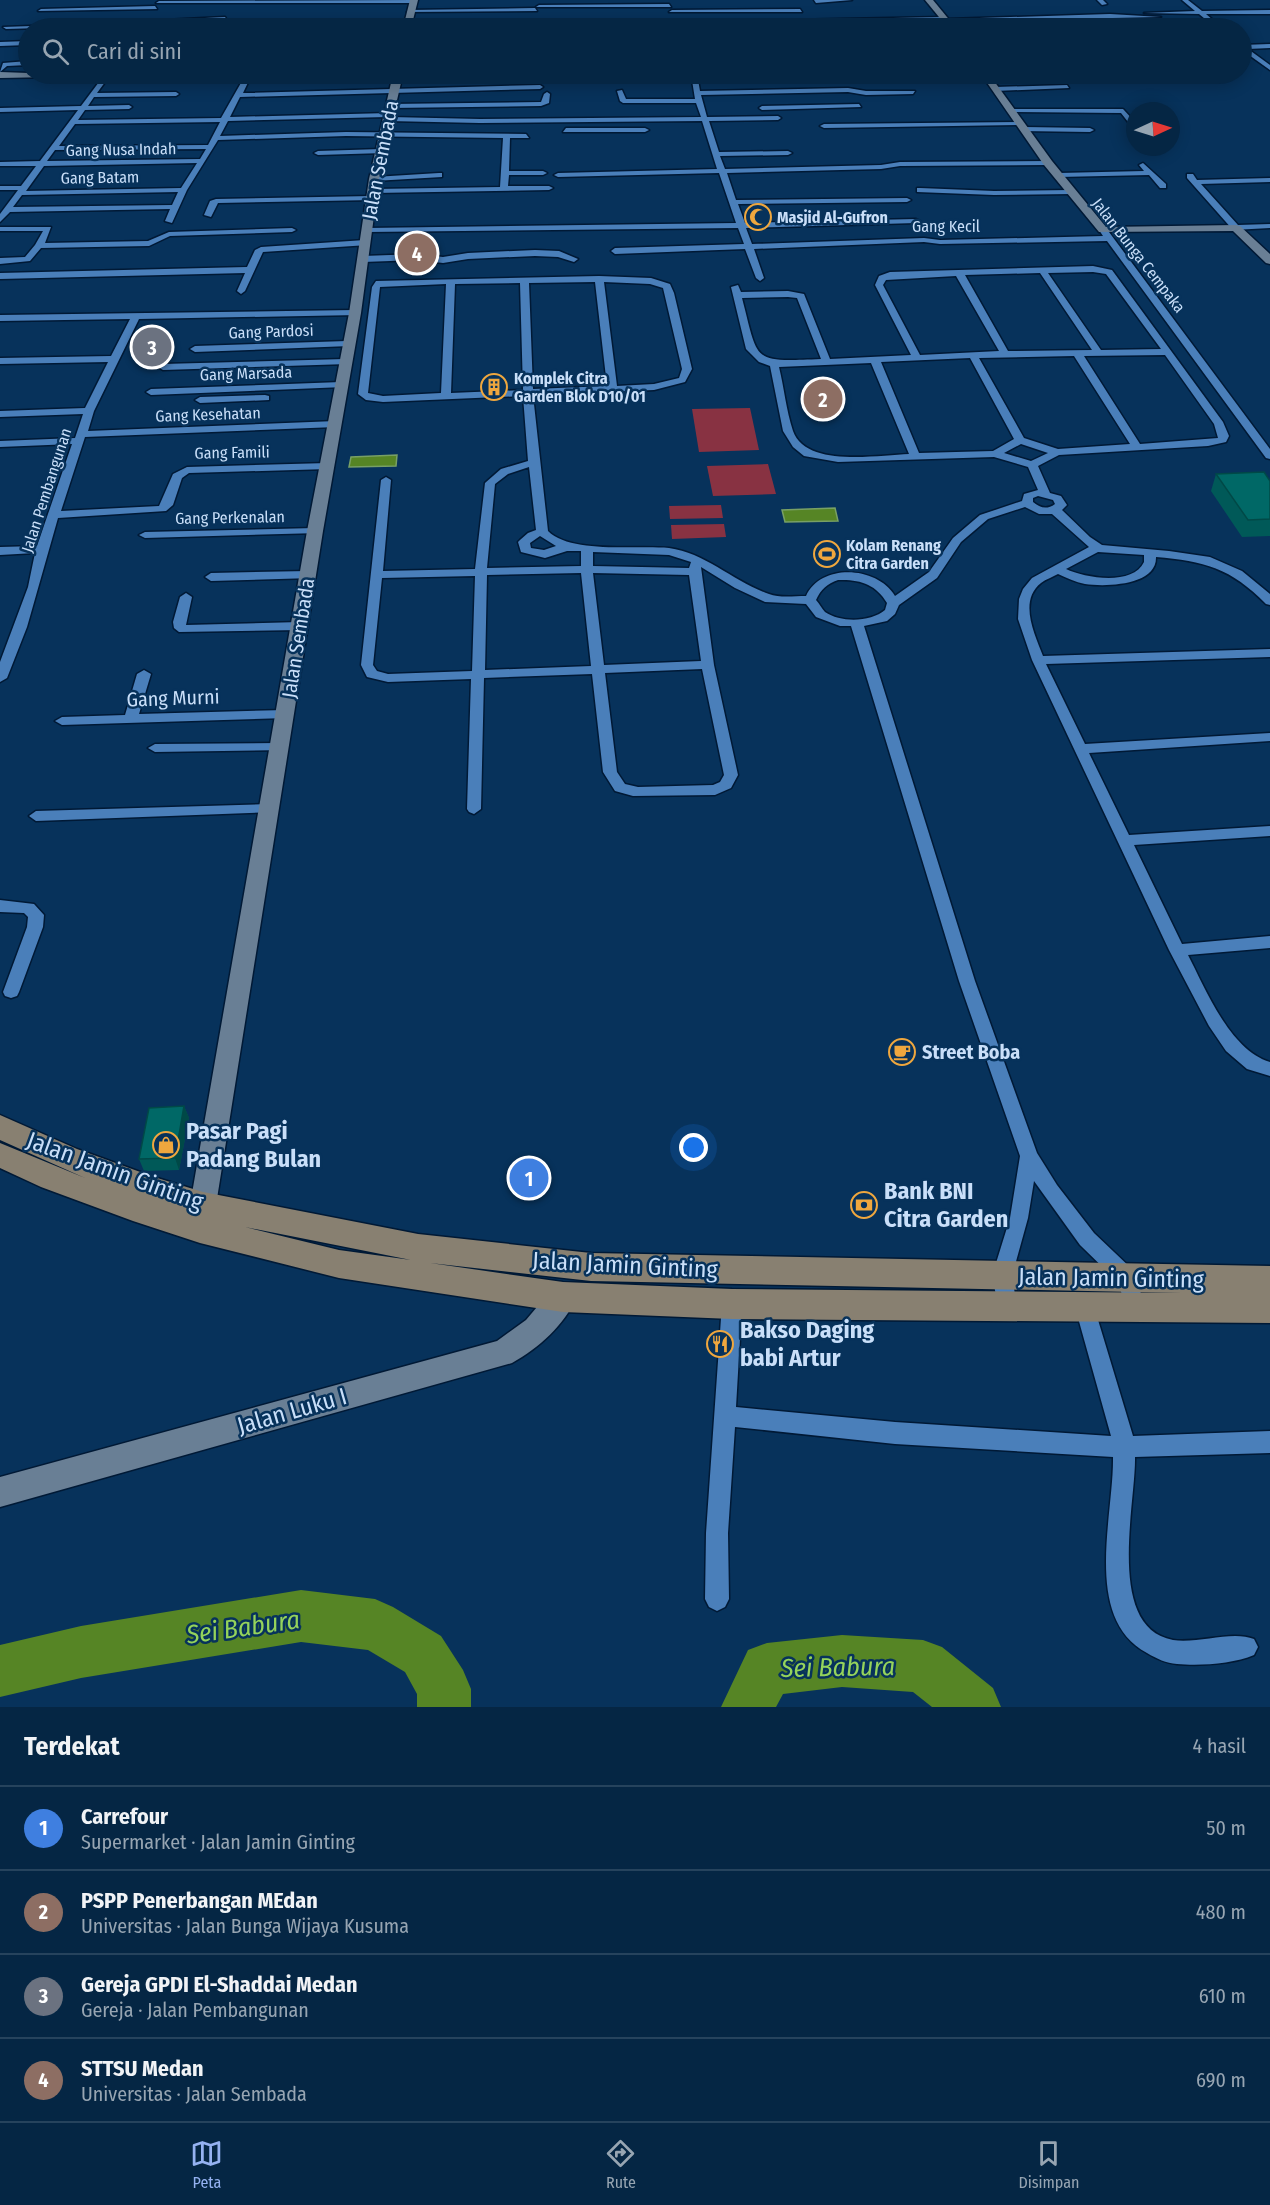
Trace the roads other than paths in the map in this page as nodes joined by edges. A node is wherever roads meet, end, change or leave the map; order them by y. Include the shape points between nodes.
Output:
1 (816, 0) edge
2 (849, 0) edge
3 (929, 0) edge
4 (1185, 0) edge
5 (413, 1) edge
6 (327, 2) junction
7 (158, 4) edge
8 (669, 6) edge
9 (41, 11) dead end
10 (800, 11) dead end
11 (322, 12) dead end
12 (410, 12) junction
13 (1270, 12) edge
14 (1201, 13) junction
15 (1118, 14) dead end
16 (1158, 17) dead end
17 (148, 18) edge
18 (409, 18) edge
19 (944, 18) edge
20 (1064, 18) edge
21 (1207, 18) edge
22 (6, 27) dead end
23 (18, 27) edge
24 (18, 43) edge
25 (0, 44) edge
26 (1270, 46) edge
27 (1252, 47) edge
28 (1252, 54) edge
29 (18, 64) edge
30 (2, 66) edge
31 (1270, 68) edge
32 (0, 75) edge
33 (18, 75) edge
34 (100, 84) edge
35 (243, 84) edge
36 (395, 84) edge
37 (696, 84) edge
38 (992, 84) edge
39 (540, 87) dead end
40 (1067, 87) dead end
41 (995, 89) junction
42 (393, 90) junction
43 (620, 91) dead end
44 (913, 92) dead end
45 (176, 94) dead end
46 (547, 94) dead end
47 (92, 95) junction
48 (237, 95) junction
49 (699, 101) junction
50 (859, 106) dead end
51 (129, 107) dead end
52 (82, 108) junction
53 (754, 108) dead end
54 (712, 109) dead end
55 (0, 110) edge
56 (1011, 111) junction
57 (0, 115) edge
58 (1126, 115) edge
59 (64, 117) dead end
60 (778, 118) dead end
61 (17, 119) dead end
62 (388, 119) junction
63 (705, 119) junction
64 (74, 120) junction
65 (224, 120) junction
66 (824, 126) dead end
67 (1022, 127) junction
68 (708, 129) junction
69 (566, 130) dead end
70 (653, 130) dead end
71 (698, 130) dead end
72 (1046, 130) junction
73 (1090, 130) dead end
74 (507, 136) junction
75 (526, 136) dead end
76 (216, 138) junction
77 (1032, 140) junction
78 (211, 147) junction
79 (52, 148) junction
80 (381, 151) junction
81 (318, 153) dead end
82 (788, 153) dead end
83 (716, 154) junction
84 (202, 161) junction
85 (40, 163) junction
86 (1048, 163) junction
87 (0, 164) edge
88 (1143, 165) dead end
89 (722, 171) junction
90 (506, 173) junction
91 (543, 173) dead end
92 (1150, 173) junction
93 (439, 175) dead end
94 (558, 175) dead end
95 (1059, 175) junction
96 (1270, 180) edge
97 (1163, 186) dead end
98 (0, 188) edge
99 (537, 188) junction
100 (549, 188) dead end
101 (373, 189) junction
102 (504, 189) junction
103 (183, 190) junction
104 (808, 190) dead end
105 (920, 190) dead end
106 (20, 191) junction
107 (299, 191) dead end
108 (1071, 192) junction
109 (298, 200) junction
110 (538, 200) dead end
111 (907, 200) dead end
112 (810, 201) junction
113 (732, 202) junction
114 (175, 207) junction
115 (7, 210) junction
116 (208, 215) dead end
117 (0, 220) edge
118 (169, 221) dead end
119 (916, 221) dead end
120 (741, 225) junction
121 (1270, 226) edge
122 (1236, 228) junction
123 (0, 229) edge
124 (292, 230) dead end
125 (1105, 234) junction
126 (366, 236) junction
127 (748, 245) junction
128 (39, 246) junction
129 (615, 250) dead end
130 (363, 259) junction
131 (574, 259) dead end
132 (1270, 260) edge
133 (0, 261) edge
134 (249, 270) junction
135 (1042, 270) junction
136 (959, 273) junction
137 (0, 276) edge
138 (760, 278) dead end
139 (599, 279) junction
140 (524, 280) junction
141 (451, 281) junction
142 (241, 291) dead end
143 (355, 313) junction
144 (136, 316) junction
145 (0, 318) edge
146 (347, 344) junction
147 (195, 349) dead end
148 (1098, 352) junction
149 (1168, 352) junction
150 (1077, 353) junction
151 (1005, 354) junction
152 (973, 356) junction
153 (916, 358) junction
154 (114, 359) junction
155 (875, 360) junction
156 (0, 361) edge
157 (345, 362) junction
158 (827, 363) junction
159 (774, 364) junction
160 (163, 367) dead end
161 (612, 389) junction
162 (341, 390) junction
163 (151, 392) dead end
164 (529, 394) junction
165 (446, 398) junction
166 (200, 400) dead end
167 (89, 411) junction
168 (0, 414) edge
169 (336, 424) junction
170 (80, 438) junction
171 (1020, 440) junction
172 (0, 444) edge
173 (1137, 447) junction
174 (1057, 452) junction
175 (996, 454) junction
176 (915, 456) junction
177 (1270, 456) edge
178 (534, 463) junction
179 (1032, 465) junction
180 (328, 466) junction
181 (386, 480) dead end
182 (1045, 494) junction
183 (1027, 503) junction
184 (1055, 510) junction
185 (53, 515) junction
186 (315, 531) junction
187 (542, 532) junction
188 (146, 535) dead end
189 (566, 547) junction
190 (587, 548) junction
191 (1097, 548) junction
192 (42, 549) junction
193 (0, 551) edge
194 (1150, 554) junction
195 (695, 566) junction
196 (587, 569) junction
197 (1058, 569) junction
198 (481, 572) junction
199 (308, 575) junction
200 (376, 575) junction
201 (211, 577) dead end
202 (186, 597) dead end
203 (810, 600) junction
204 (1270, 601) edge
205 (893, 603) junction
206 (857, 624) junction
207 (300, 626) junction
208 (1270, 654) edge
209 (1038, 660) junction
210 (708, 665) junction
211 (598, 670) junction
212 (144, 674) dead end
213 (478, 674) junction
214 (0, 678) edge
215 (286, 714) junction
216 (131, 718) junction
217 (62, 721) dead end
218 (1270, 737) edge
219 (280, 747) junction
220 (155, 748) dead end
221 (1081, 749) junction
222 (269, 809) junction
223 (474, 809) dead end
224 (36, 816) dead end
225 (1270, 831) edge
226 (1125, 840) junction
227 (0, 906) edge
228 (1270, 942) edge
229 (1177, 950) junction
230 (10, 993) dead end
231 (1270, 1069) edge
232 (0, 1127) edge
233 (0, 1155) edge
234 (1029, 1156) junction
235 (203, 1205) junction
236 (1002, 1276) junction
237 (1127, 1277) junction
238 (1270, 1280) edge
239 (563, 1297) junction
240 (732, 1304) junction
241 (1007, 1307) junction
242 (1085, 1307) junction
243 (1135, 1307) junction
244 (1270, 1308) edge
245 (726, 1416) junction
246 (1270, 1442) edge
247 (1124, 1446) junction
248 (0, 1492) edge
249 (717, 1599) dead end
250 (1246, 1647) dead end

1 - 2 street
3 - 19 street
4 - 14 street
5 - 6 street
5 - 12 street
6 - 7 street
6 - 11 street
7 - 9 street
7 - 17 street
8 - 10 street
8 - 12 street
12 - 18 street
13 - 14 street
14 - 15 street
14 - 21 street
16 - 20 street
22 - 23 street
24 - 25 street
26 - 27 street
28 - 31 street
29 - 30 street
32 - 33 street
34 - 47 street
35 - 48 street
36 - 42 street, Jalan Sembada
37 - 49 street
38 - 41 street, Jalan Bunga Cempaka
39 - 42 street
40 - 41 street
41 - 56 street, Jalan Bunga Cempaka
42 - 48 street
42 - 62 street, Jalan Sembada
43 - 49 street via 623,101
44 - 49 street via 848,90
45 - 47 street
46 - 62 street via 546,103 541,104
47 - 52 street
48 - 65 street
49 - 54 street
49 - 63 street
50 - 53 street
51 - 52 street
52 - 55 street
52 - 64 street
56 - 58 street via 1123,111
56 - 67 street, Jalan Bunga Cempaka
57 - 61 street via 15,115
59 - 64 street
60 - 63 street
62 - 63 street
62 - 65 street
62 - 74 street via 455,139
62 - 76 street
62 - 80 street, Jalan Sembada
63 - 68 street
64 - 65 street
64 - 79 street
65 - 76 street
66 - 67 street
67 - 72 street
67 - 77 street, Jalan Bunga Cempaka
68 - 71 street
68 - 83 street
69 - 70 street
72 - 73 street
72 - 77 street via 1047,139
74 - 75 street
74 - 90 street
76 - 78 street
77 - 86 street, Jalan Bunga Cempaka
78 - 79 street
78 - 84 street
79 - 85 street
80 - 81 street
80 - 101 street, Jalan Sembada
82 - 83 street
83 - 89 street
84 - 85 street, Gang Nusa Indah
84 - 103 street
85 - 87 street, Gang Nusa Indah
85 - 106 street
86 - 89 street
86 - 95 street, Jalan Bunga Cempaka
88 - 92 street
89 - 94 street
89 - 113 street
90 - 91 street
90 - 102 street
92 - 95 street
92 - 97 street
93 - 101 street
95 - 108 street, Jalan Bunga Cempaka
96 - 122 street via 1192,179
98 - 106 street, Gang Batam
99 - 100 street
99 - 102 street
99 - 110 street
101 - 102 street
101 - 109 street
101 - 126 street, Jalan Sembada
103 - 106 street, Gang Batam
103 - 114 street
104 - 112 street
105 - 108 street
106 - 115 street
107 - 109 street
108 - 125 street, Jalan Bunga Cempaka
109 - 116 street via 215,201
111 - 112 street
112 - 113 street
113 - 120 street
114 - 115 street
114 - 118 street
115 - 117 street
119 - 120 street
120 - 126 street via 684,230
120 - 127 street
121 - 122 street
122 - 125 street
122 - 132 street
123 - 128 street via 48,229
124 - 128 street via 170,234 149,243
125 - 127 street, Gang Kecil
125 - 177 street, Jalan Bunga Cempaka
126 - 130 street, Jalan Sembada
126 - 134 street via 264,249 258,252
127 - 129 street, Gang Kecil
127 - 138 street
128 - 133 street via 27,259
130 - 131 street via 442,260 535,253
130 - 143 street, Jalan Sembada
134 - 137 street
134 - 142 street
135 - 136 street
135 - 148 street
135 - 149 street via 1108,272
136 - 151 street
136 - 153 street via 890,275 879,280
139 - 140 street
139 - 161 street
139 - 161 street via 651,281 667,286 687,369 686,375 674,384
140 - 141 street
140 - 164 street
141 - 165 street
141 - 165 street via 378,285 362,388 365,396 376,399
143 - 144 street
143 - 146 street, Jalan Sembada
144 - 145 street
144 - 154 street, Jalan Pembangunan
146 - 147 street, Gang Pardosi
146 - 157 street, Jalan Sembada
148 - 149 street
148 - 150 street
149 - 173 street via 1224,436 1208,444
150 - 151 street
150 - 173 street
151 - 152 street
152 - 153 street
152 - 171 street
153 - 155 street
154 - 156 street
154 - 167 street, Jalan Pembangunan
155 - 158 street
155 - 176 street
157 - 160 street
157 - 162 street, Jalan Sembada
158 - 159 street
158 - 159 street via 801,296 737,291 751,349 762,360
159 - 176 street via 788,431 804,453 838,459
161 - 164 street
162 - 163 street, Gang Marsada
162 - 166 street
162 - 169 street, Jalan Sembada
164 - 165 street
164 - 178 street
167 - 168 street
167 - 170 street, Jalan Pembangunan
169 - 170 street, Gang Kesehatan
169 - 180 street, Jalan Sembada
170 - 172 street, Gang Kesehatan
170 - 185 street, Jalan Pembangunan
171 - 174 street
171 - 175 street
173 - 174 street
174 - 179 street
175 - 176 street
175 - 179 street
178 - 187 street
178 - 198 street via 499,473 490,483
179 - 182 street
180 - 185 street, Gang Famili via 187,470 177,476 162,509
180 - 186 street, Jalan Sembada
181 - 200 street
182 - 183 street via 1028,496
182 - 184 street via 1060,501
183 - 184 street via 1035,509
183 - 205 street via 984,517 957,540 933,575
184 - 191 street
185 - 192 street, Jalan Pembangunan
186 - 188 street, Gang Perkenalan
186 - 199 street, Jalan Sembada
187 - 189 street
187 - 189 street via 524,542 525,550 545,554
189 - 190 street
190 - 195 street via 670,552
190 - 196 street
191 - 194 street
191 - 197 street
192 - 193 street
192 - 214 street, Jalan Pembangunan via 21,627
194 - 197 street via 1144,573 1126,579 1083,580
194 - 204 street via 1190,556 1235,569
195 - 196 street
195 - 203 street via 769,599
195 - 210 street
196 - 198 street
196 - 211 street
197 - 209 street via 1035,582 1024,602 1024,617
198 - 200 street
198 - 213 street
199 - 201 street
199 - 207 street, Jalan Sembada
200 - 213 street via 367,665 372,674 388,678
202 - 207 street via 179,622 183,629
203 - 205 street via 812,590 820,582 850,577 881,585
203 - 206 street via 820,614
205 - 206 street via 883,618
206 - 234 street via 967,981
207 - 215 street, Jalan Sembada
208 - 209 street
209 - 221 street
210 - 211 street
210 - 211 street via 731,769 726,785 705,791 638,792 615,784 610,772
211 - 213 street
212 - 216 street
213 - 223 street
215 - 216 street, Gang Murni
215 - 219 street, Jalan Sembada
216 - 217 street, Gang Murni
218 - 221 street
219 - 220 street
219 - 222 street, Jalan Sembada
221 - 226 street
222 - 224 street
222 - 235 street, Jalan Sembada
225 - 226 street
226 - 229 street
227 - 230 street via 28,908 36,915
228 - 229 street
229 - 231 street via 1232,1046 1253,1064
232 - 235 main road, Jalan Jamin Ginting via 77,1162
233 - 239 main road, Jalan Jamin Ginting via 51,1178 200,1229 339,1264
234 - 236 street via 1019,1218
234 - 237 street via 1087,1239
235 - 236 main road, Jalan Jamin Ginting via 418,1248 563,1265
236 - 237 main road, Jalan Jamin Ginting
236 - 241 street
237 - 238 main road, Jalan Jamin Ginting
237 - 243 street
239 - 240 main road, Jalan Jamin Ginting
239 - 248 street, Jalan Luku I via 535,1332 502,1353
240 - 241 main road, Jalan Jamin Ginting
240 - 245 street
241 - 242 main road, Jalan Jamin Ginting
242 - 243 main road, Jalan Jamin Ginting
242 - 247 street
243 - 244 main road, Jalan Jamin Ginting
245 - 247 street via 895,1433
245 - 249 street via 717,1533
246 - 247 street
247 - 250 street via 1117,1575 1125,1612 1136,1631 1165,1650 1184,1653

